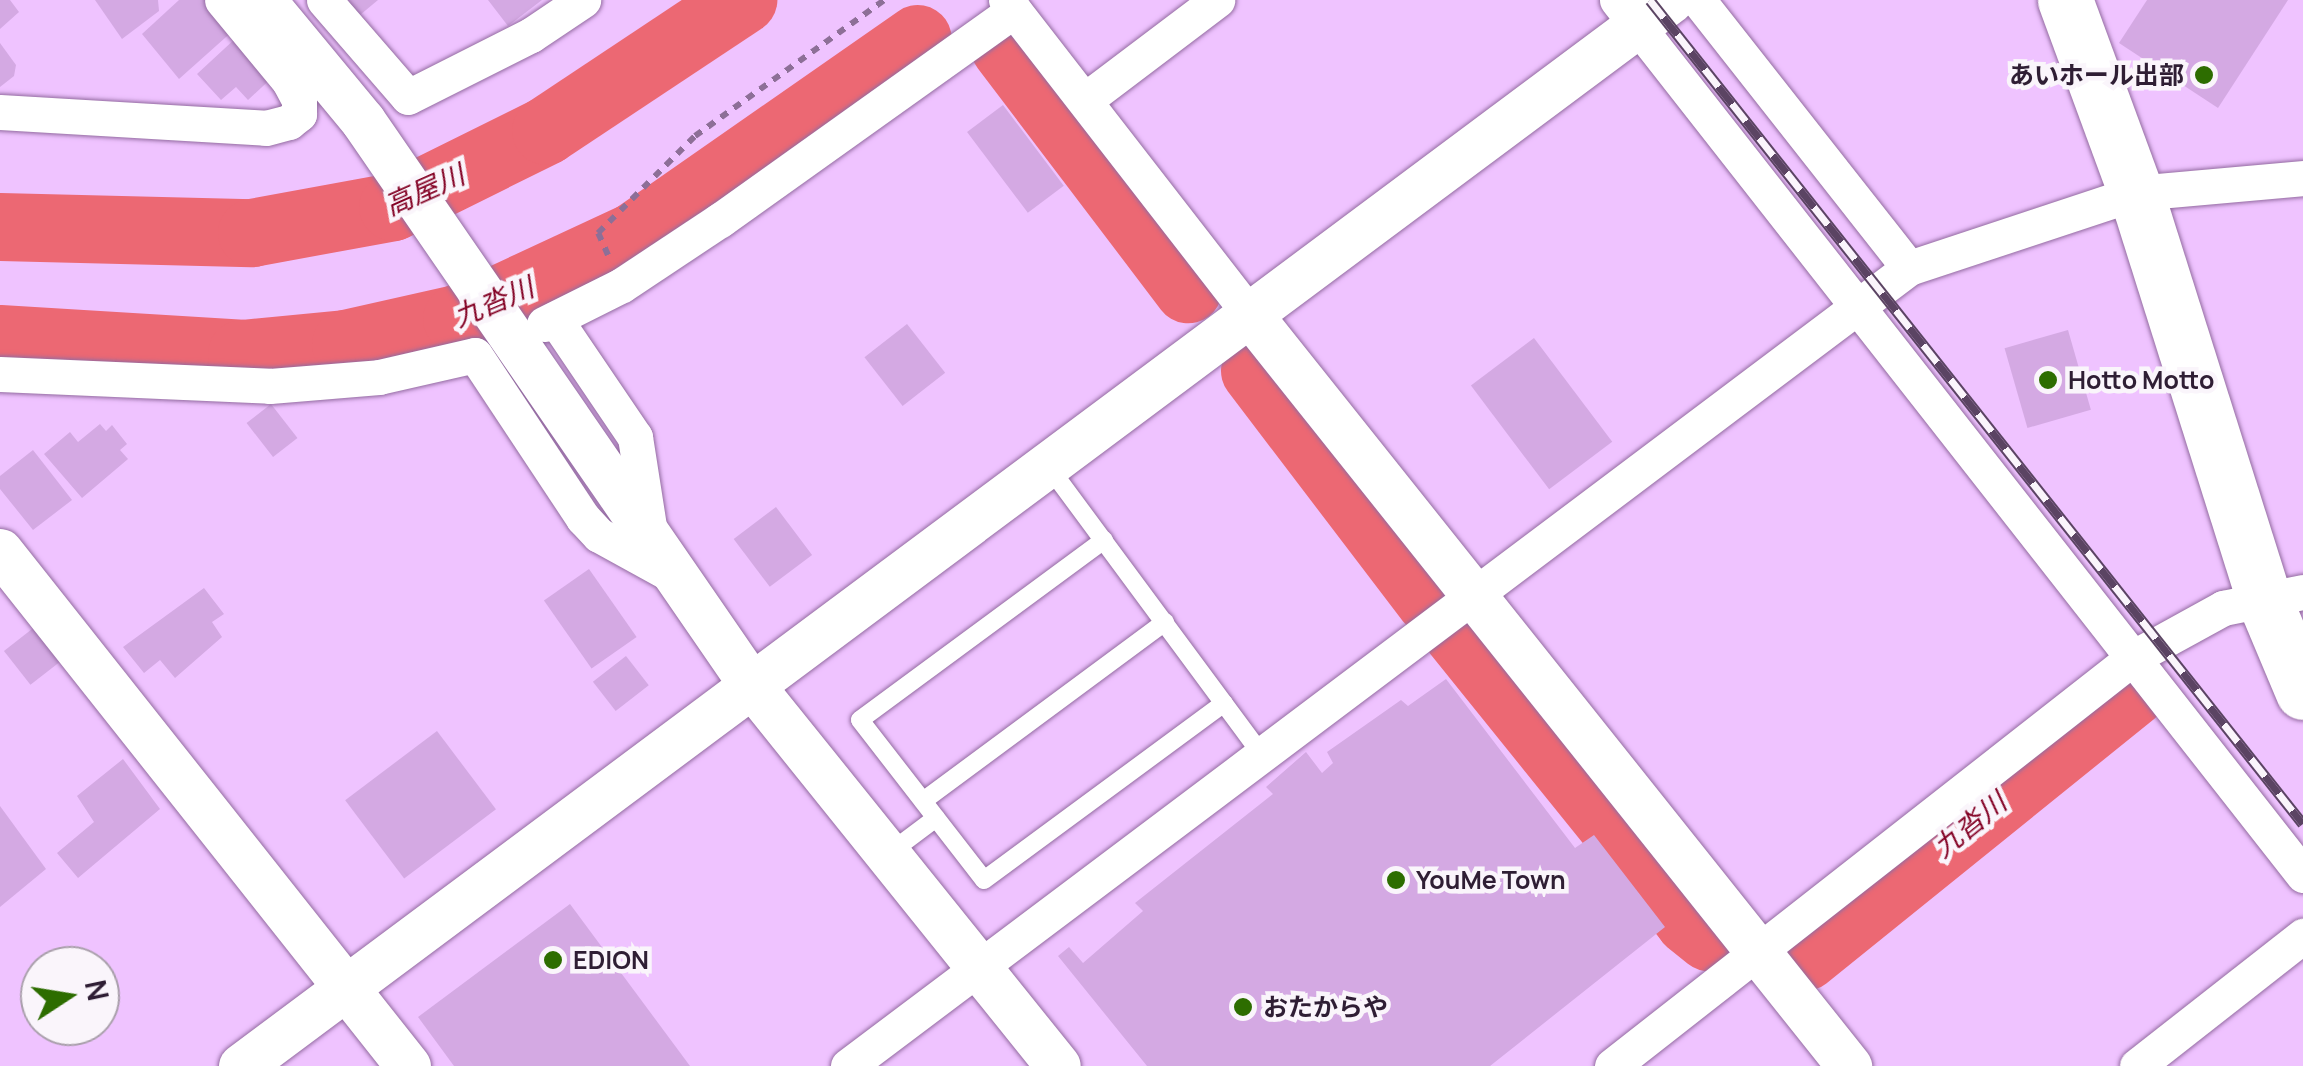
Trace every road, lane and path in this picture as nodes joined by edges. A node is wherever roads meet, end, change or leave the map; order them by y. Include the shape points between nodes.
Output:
1 (222, 0) edge
2 (262, 0) edge
3 (324, 0) edge
4 (884, 0) edge
5 (1217, 0) edge
6 (1698, 0) edge
7 (2065, 0) edge
8 (577, 2) edge
9 (1010, 5) edge
10 (1642, 9) edge
11 (1085, 100) junction
12 (0, 112) edge
13 (2303, 178) edge
14 (2136, 193) junction
15 (602, 241) dead end
16 (1909, 268) junction
17 (1857, 305) junction
18 (1248, 311) junction
19 (514, 334) junction
20 (0, 374) edge
21 (1046, 462) junction
22 (1104, 540) junction
23 (0, 551) edge
24 (679, 579) junction
25 (1474, 592) junction
26 (2283, 594) edge
27 (1164, 622) junction
28 (2134, 658) junction
29 (750, 683) junction
30 (2303, 692) edge
31 (1224, 703) junction
32 (1262, 755) junction
33 (923, 800) junction
34 (936, 818) junction
35 (886, 856) junction
36 (2303, 875) edge
37 (2303, 936) edge
38 (1757, 950) junction
39 (975, 970) junction
40 (346, 986) junction
41 (2144, 1064) edge
42 (241, 1066) edge
43 (408, 1066) edge
44 (848, 1066) edge
45 (1058, 1066) edge
46 (1612, 1066) edge
47 (1850, 1066) edge

1 - 12 street via 299,100 299,114 289,122 266,128
2 - 19 street via 363,120
3 - 8 street via 408,98
4 - 15 path via 694,136 598,233
5 - 11 street
6 - 16 street
7 - 14 highway
9 - 11 street
9 - 19 street via 720,220 622,285
10 - 17 street
10 - 18 street
11 - 18 street
13 - 14 street
14 - 16 street
14 - 26 highway
16 - 17 street
17 - 25 street
17 - 28 street
18 - 21 street
18 - 25 street
19 - 20 street via 378,377 270,386
19 - 24 street
19 - 24 street via 583,518 600,535
21 - 22 lane
21 - 29 street
22 - 27 lane
22 - 33 lane via 860,720
23 - 40 street
24 - 29 street
25 - 32 street
25 - 38 street
26 - 28 street via 2212,613
26 - 30 highway
27 - 31 lane
27 - 33 lane
28 - 36 street
28 - 38 street
29 - 35 street
29 - 40 street
31 - 32 lane
31 - 34 lane via 984,880
32 - 39 street
33 - 34 lane
34 - 35 lane
35 - 39 street
37 - 41 street
38 - 46 street
38 - 47 street
39 - 44 street
39 - 45 street
40 - 42 street
40 - 43 street

